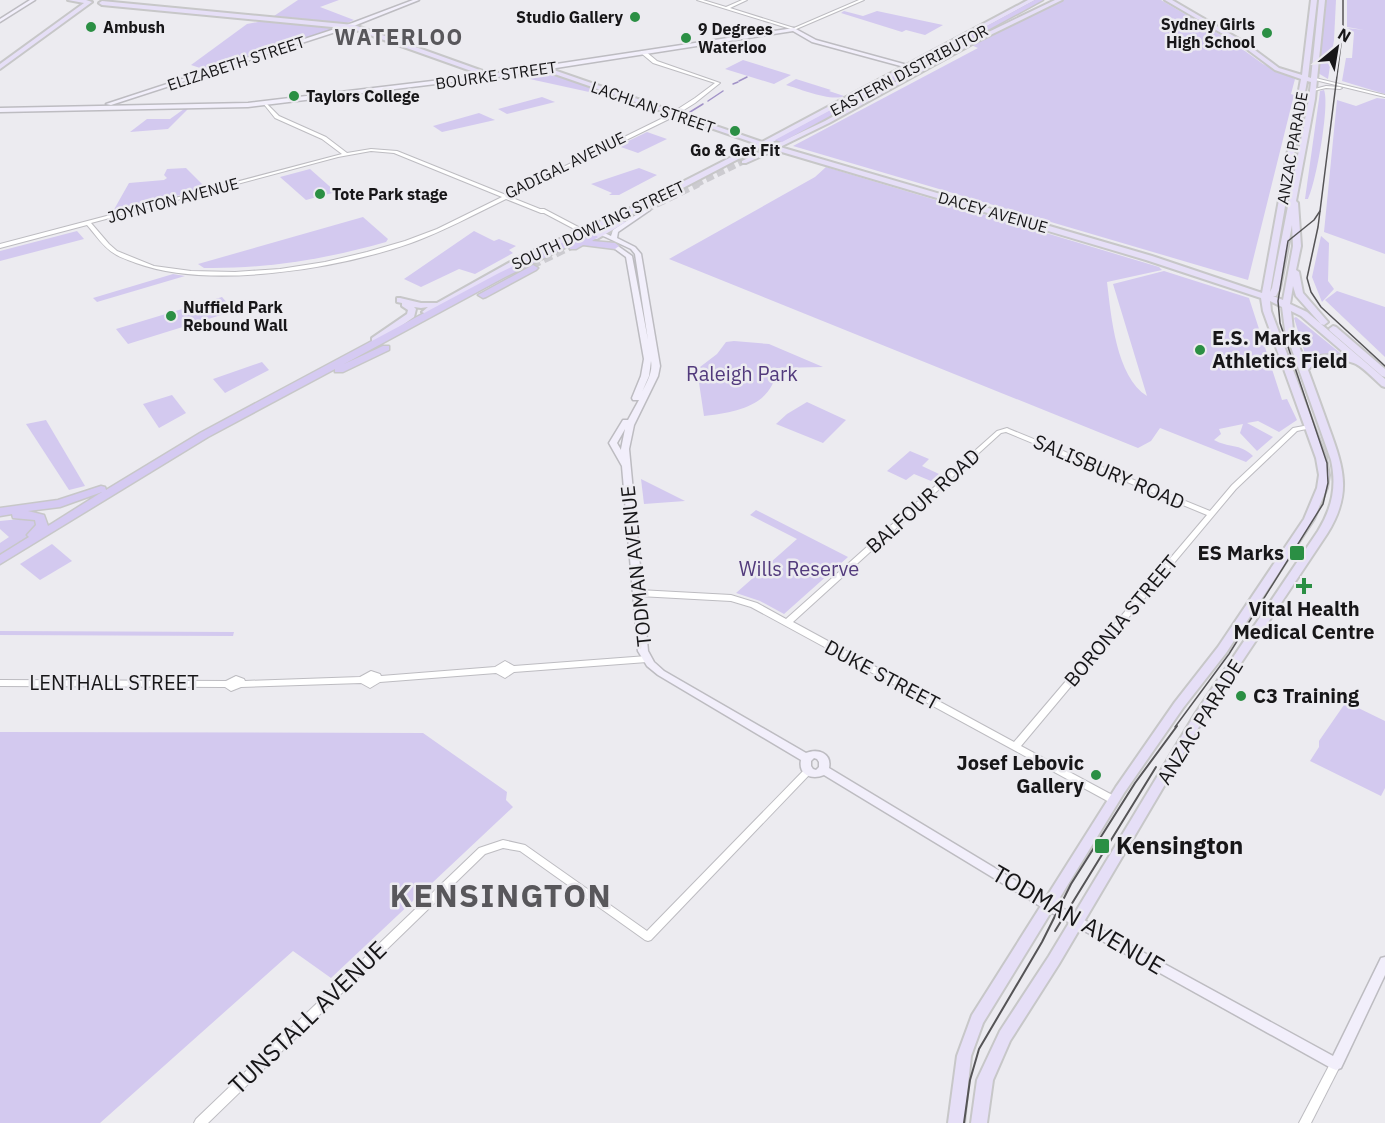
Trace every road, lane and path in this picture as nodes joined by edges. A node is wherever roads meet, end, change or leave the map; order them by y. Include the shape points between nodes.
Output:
1 (33, 0) edge
2 (71, 0) edge
3 (417, 0) edge
4 (699, 0) edge
5 (746, 0) edge
6 (862, 0) edge
7 (1032, 0) edge
8 (1040, 0) edge
9 (1046, 0) edge
10 (1059, 0) edge
11 (1168, 0) edge
12 (1314, 0) edge
13 (1323, 0) edge
14 (90, 1) edge
15 (727, 8) junction
16 (0, 21) edge
17 (349, 26) junction
18 (794, 29) junction
19 (960, 45) junction
20 (642, 52) junction
21 (891, 62) junction
22 (908, 66) junction
23 (1305, 66) junction
24 (0, 67) edge
25 (543, 68) junction
26 (1280, 69) junction
27 (899, 71) junction
28 (491, 76) junction
29 (1304, 78) junction
30 (1313, 80) junction
31 (1313, 90) junction
32 (1303, 91) junction
33 (1385, 97) edge
34 (121, 100) junction
35 (265, 103) junction
36 (106, 108) junction
37 (61, 109) junction
38 (0, 110) edge
39 (672, 113) junction
40 (838, 116) junction
41 (821, 121) tunnel mouth
42 (792, 139) junction
43 (764, 144) junction
44 (775, 145) junction
45 (345, 154) junction
46 (796, 154) junction
47 (759, 155) junction
48 (503, 197) junction
49 (1293, 203) junction
50 (647, 210) junction
51 (562, 221) junction
52 (88, 222) junction
53 (570, 224) junction
54 (1286, 233) junction
55 (587, 236) junction
56 (563, 240) junction
57 (615, 243) junction
58 (0, 246) edge
59 (1272, 262) junction
60 (1294, 268) junction
61 (519, 271) tunnel mouth
62 (477, 284) junction
63 (1268, 294) junction
64 (1287, 301) junction
65 (1324, 322) junction
66 (375, 340) junction
67 (359, 351) junction
68 (647, 353) junction
69 (1362, 365) junction
70 (656, 366) junction
71 (1303, 370) junction
72 (333, 374) junction
73 (1385, 374) edge
74 (644, 380) junction
75 (1385, 384) edge
76 (244, 414) junction
77 (1309, 428) junction
78 (1007, 430) joint
79 (628, 442) junction
80 (615, 443) junction
81 (167, 460) junction
82 (625, 464) junction
83 (0, 512) edge
84 (1211, 514) junction
85 (0, 517) edge
86 (0, 560) edge
87 (0, 569) edge
88 (639, 593) junction
89 (787, 623) junction
90 (647, 659) junction
91 (0, 683) edge
92 (1015, 747) junction
93 (806, 758) junction
94 (824, 770) junction
95 (808, 771) junction
96 (1113, 800) junction
97 (1047, 905) junction
98 (1076, 921) junction
99 (1385, 962) edge
100 (1336, 1064) junction
101 (200, 1123) edge
102 (956, 1123) edge
103 (980, 1123) edge
104 (1305, 1123) edge

1 - 16 main road
2 - 14 main road
3 - 17 main road, ELIZABETH STREET
4 - 15 street
5 - 15 street
6 - 18 street, BOURKE STREET
7 - 22 main road, SOUTH DOWLING STREET
8 - 44 highway, EASTERN DISTRIBUTOR
9 - 19 highway, EASTERN DISTRIBUTOR
10 - 40 main road, SOUTH DOWLING STREET via 972,42
11 - 26 main road
12 - 23 main road, ANZAC PARADE
13 - 30 main road, ANZAC PARADE
14 - 17 main road
14 - 24 main road
15 - 18 street
17 - 28 main road
17 - 34 main road, ELIZABETH STREET
18 - 20 main road, BOURKE STREET
18 - 21 main road via 814,41
19 - 40 highway
19 - 41 highway, EASTERN DISTRIBUTOR
20 - 25 main road, BOURKE STREET
20 - 39 street via 655,62 719,85
21 - 22 main road
21 - 27 main road
22 - 27 main road, SOUTH DOWLING STREET
23 - 26 main road via 1297,70
23 - 29 main road, ANZAC PARADE
25 - 28 main road, BOURKE STREET
25 - 39 main road, LACHLAN STREET
26 - 29 main road
26 - 32 main road
27 - 43 main road, SOUTH DOWLING STREET
28 - 35 main road, BOURKE STREET
29 - 30 main road
29 - 32 main road, ANZAC PARADE
30 - 31 main road, ANZAC PARADE
30 - 33 street
31 - 33 street via 1334,87
31 - 49 main road, ANZAC PARADE
32 - 59 main road, ANZAC PARADE
34 - 36 main road, ELIZABETH STREET
34 - 37 main road, ELIZABETH STREET
35 - 36 main road, BOURKE STREET
35 - 45 street via 277,117 324,138
36 - 37 main road, BOURKE STREET
37 - 38 main road, BOURKE STREET
39 - 43 main road, LACHLAN STREET
39 - 48 street, GADIGAL AVENUE
40 - 42 main road, SOUTH DOWLING STREET
42 - 44 main road, SOUTH DOWLING STREET
42 - 46 main road via 786,147
43 - 44 main road, DACEY AVENUE
43 - 55 main road, SOUTH DOWLING STREET
44 - 46 main road, DACEY AVENUE
44 - 47 main road, SOUTH DOWLING STREET
45 - 48 street, JOYNTON AVENUE via 391,151
45 - 52 street, JOYNTON AVENUE
46 - 47 main road
46 - 63 main road, DACEY AVENUE
47 - 50 main road, SOUTH DOWLING STREET
48 - 51 street, JOYNTON AVENUE
48 - 52 street, GADIGAL AVENUE via 439,230 408,240 324,263 246,273 162,268 128,259 104,242
49 - 54 main road, ANZAC PARADE
49 - 60 main road, ANZAC PARADE via 1297,239
50 - 55 main road, SOUTH DOWLING STREET
50 - 57 main road via 615,231
51 - 53 street
51 - 55 street
52 - 58 street, JOYNTON AVENUE
53 - 55 street
53 - 56 street
54 - 59 main road via 1278,257
54 - 63 main road, ANZAC PARADE via 1276,288
55 - 56 main road, SOUTH DOWLING STREET
55 - 57 main road
55 - 57 highway via 595,242
55 - 67 highway via 502,275
55 - 72 highway
56 - 62 main road, SOUTH DOWLING STREET
57 - 68 main road via 629,256
57 - 70 main road via 633,248 638,254
59 - 63 main road, ANZAC PARADE
60 - 64 main road, ANZAC PARADE
60 - 65 main road via 1299,294
61 - 72 highway
62 - 66 main road, SOUTH DOWLING STREET
62 - 66 main road via 428,306 400,300 411,308 411,315
63 - 64 main road, DACEY AVENUE
63 - 77 main road, ANZAC PARADE via 1267,310
64 - 65 main road via 1308,309
64 - 69 main road
64 - 71 main road, ANZAC PARADE via 1289,330
65 - 73 main road
66 - 67 main road, SOUTH DOWLING STREET
67 - 76 highway, SOUTH DOWLING STREET
68 - 70 main road
68 - 74 main road
69 - 71 main road via 1344,358 1316,359
69 - 75 main road
70 - 74 main road
70 - 79 main road, TODMAN AVENUE via 630,425
71 - 98 main road, ANZAC PARADE via 1340,475 1333,514 1199,717
72 - 81 highway
74 - 80 main road
76 - 81 highway, SOUTH DOWLING STREET
76 - 83 highway via 88,495
77 - 84 street, BORONIA STREET via 1299,427 1290,434 1251,469
77 - 96 main road, ANZAC PARADE via 1324,475 1321,495 1222,650
78 - 84 street, SALISBURY ROAD
78 - 89 street, BALFOUR ROAD via 999,432
79 - 80 main road
79 - 82 main road, TODMAN AVENUE
80 - 82 main road, TODMAN AVENUE
81 - 86 highway
81 - 87 highway
82 - 88 main road, TODMAN AVENUE
84 - 92 street, BORONIA STREET
85 - 86 highway via 30,515 42,522 38,532
88 - 89 street, DUKE STREET via 731,598
88 - 90 main road, TODMAN AVENUE via 639,627
89 - 92 street, DUKE STREET
90 - 91 street, LENTHALL STREET via 512,669 505,675 497,670 378,679 368,685 362,680 240,684 231,688 227,684
90 - 93 main road, TODMAN AVENUE via 668,678
92 - 96 street, DUKE STREET
93 - 94 main road via 821,757
93 - 95 main road via 804,766
94 - 95 main road
94 - 97 main road, TODMAN AVENUE
95 - 101 street, TUNSTALL AVENUE via 648,937 532,853 503,844 492,846 472,858
96 - 97 main road, ANZAC PARADE
97 - 98 main road, TODMAN AVENUE
97 - 102 main road, ANZAC PARADE via 977,1020 964,1056
98 - 100 main road, TODMAN AVENUE
98 - 103 main road, ANZAC PARADE via 994,1057 982,1093
99 - 100 main road
100 - 104 street

